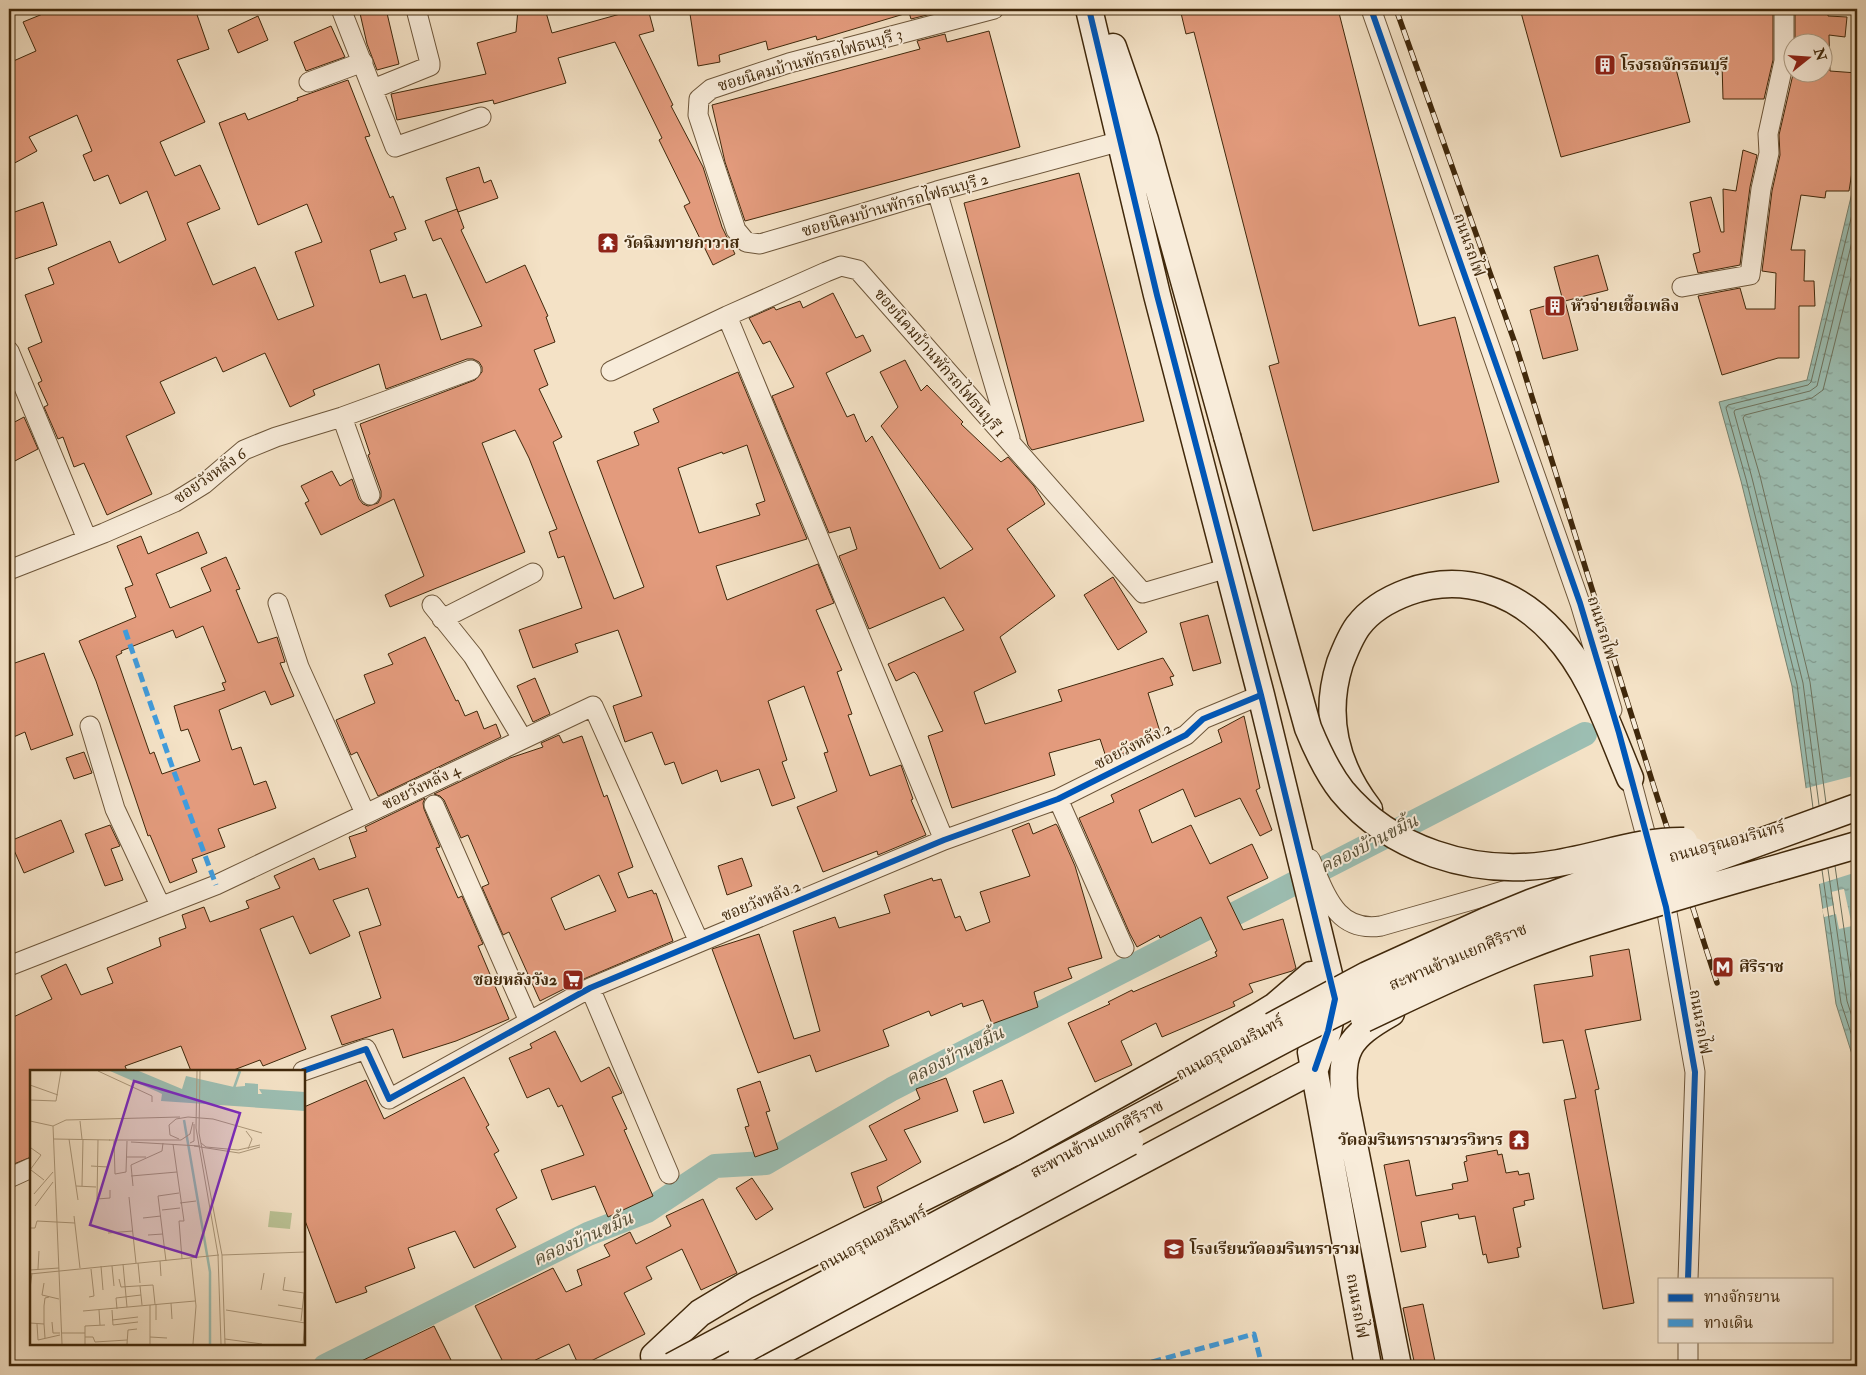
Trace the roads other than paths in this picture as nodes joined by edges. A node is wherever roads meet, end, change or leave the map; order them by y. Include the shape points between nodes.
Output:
1 (341, 9) edge
2 (416, 9) edge
3 (994, 9) edge
4 (1089, 9) edge
5 (1099, 9) edge
6 (1371, 9) edge
7 (1784, 9) edge
8 (363, 62) junction
9 (309, 82) dead end
10 (374, 89) junction
11 (481, 117) dead end
12 (1121, 141) junction
13 (716, 168) joint
14 (937, 191) junction
15 (1682, 287) dead end
16 (727, 316) junction
17 (9, 351) edge
18 (471, 370) dead end
19 (611, 371) dead end
20 (342, 417) junction
21 (1012, 444) junction
22 (370, 495) dead end
23 (87, 539) junction
24 (1228, 568) junction
25 (9, 570) edge
26 (534, 573) dead end
27 (278, 603) dead end
28 (1261, 695) junction
29 (90, 726) dead end
30 (1616, 735) junction
31 (522, 738) junction
32 (1630, 778) joint
33 (1058, 799) junction
34 (434, 805) dead end
35 (1857, 807) edge
36 (365, 813) junction
37 (944, 840) junction
38 (1402, 840) junction
39 (1726, 842) junction
40 (1857, 844) edge
41 (1650, 851) junction
42 (1642, 886) junction
43 (1320, 902) junction
44 (160, 906) junction
45 (1320, 933) junction
46 (699, 942) junction
47 (1124, 948) dead end
48 (9, 966) edge
49 (1311, 975) junction
50 (1448, 980) junction
51 (590, 988) junction
52 (529, 1021) junction
53 (1315, 1069) junction
54 (305, 1070) edge
55 (30, 1168) edge
56 (669, 1174) dead end
57 (9, 1178) edge
58 (1688, 1278) edge
59 (1688, 1342) edge
60 (748, 1359) edge
61 (653, 1363) edge
62 (715, 1366) edge
63 (1368, 1366) edge
64 (1398, 1366) edge
65 (1688, 1366) edge

1 - 8 street
2 - 10 street via 430,66
3 - 13 street, ซอยนิคมบ้านพักรถไฟธนบุรี 3 via 789,63 711,89 699,99 698,115
4 - 12 main road, ถนนรถไฟ
5 - 38 main road, bridge via 1145,140 1298,699 1318,752 1333,779 1355,805
6 - 30 street, ถนนรถไฟ via 1580,603
7 - 15 street via 1784,61 1768,134 1769,154 1750,275
8 - 9 street
8 - 10 street
10 - 11 street via 395,147
12 - 14 street, ซอยนิคมบ้านพักรถไฟธนบุรี 2
12 - 24 main road, ถนนรถไฟ
13 - 14 street, ซอยนิคมบ้านพักรถไฟธนบุรี 2 via 736,230 746,242 760,244
14 - 21 street
16 - 19 street, ซอยนิคมบ้านพักรถไฟธนบุรี 1
16 - 21 street, ซอยนิคมบ้านพักรถไฟธนบุรี 1 via 841,266 858,270
16 - 37 street
17 - 23 street
18 - 20 street, ซอยวังหลัง 6
20 - 22 street
20 - 23 street, ซอยวังหลัง 6 via 244,450 204,484 175,502
21 - 24 street, ซอยนิคมบ้านพักรถไฟธนบุรี 1 via 1142,593
23 - 25 street, ซอยวังหลัง 6
24 - 28 main road, ถนนรถไฟ
26 - 31 street via 437,612 473,656
27 - 36 street via 299,667
28 - 33 street, ซอยวังหลัง 2 via 1203,719 1186,735
28 - 43 main road, ถนนรถไฟ via 1288,810
29 - 44 street via 115,809
30 - 32 main road
30 - 38 main road, bridge via 1573,658 1547,626 1522,606 1486,589 1454,583 1431,585 1395,597 1368,615 1352,636 1335,680 1332,717 1335,742 1352,784 1370,809
31 - 36 street, ซอยวังหลัง 4
31 - 46 street, ซอยวังหลัง 4 via 589,706 595,707
32 - 41 street, ถนนรถไฟ
33 - 37 street, ซอยวังหลัง 2
33 - 47 street
34 - 52 street
35 - 39 main road, ถนนอรุณอมรินทร์, bridge
35 - 42 main road, สะพานข้ามแยกศิริราช, bridge
36 - 44 street, ซอยวังหลัง 4 via 216,885
37 - 46 street, ซอยวังหลัง 2
38 - 39 main road, bridge via 1450,859 1506,868 1546,865 1660,842
39 - 61 main road, ถนนอรุณอมรินทร์, bridge via 1610,874 1530,903 1376,971 725,1319
40 - 42 main road, สะพานข้ามแยกศิริราช, bridge
40 - 50 main road, bridge via 1563,933
41 - 43 street via 1372,927 1364,928 1348,922
41 - 58 street, ถนนรถไฟ via 1666,907 1695,1072
42 - 61 main road, สะพานข้ามแยกศิริราช, bridge via 1501,937 1401,980
43 - 45 main road, ถนนรถไฟ
44 - 48 street, ซอยวังหลัง 4
45 - 49 main road, ถนนรถไฟ
45 - 53 main road, ถนนรถไฟ via 1336,999
46 - 51 street, ซอยวังหลัง 2
49 - 53 main road, ถนนรถไฟ via 1307,996 1308,1035
49 - 61 main road via 1257,1017 1015,1152 721,1300 685,1325
50 - 60 main road, bridge via 1320,1041
50 - 64 main road, bridge via 1361,1032 1348,1048 1343,1069 1345,1099
51 - 52 street, ซอยวังหลัง 2
51 - 56 street
52 - 54 street, ซอยวังหลัง 2 via 388,1099 366,1049
53 - 60 main road
53 - 63 main road, ถนนรถไฟ
55 - 57 street
59 - 65 street
60 - 62 main road

